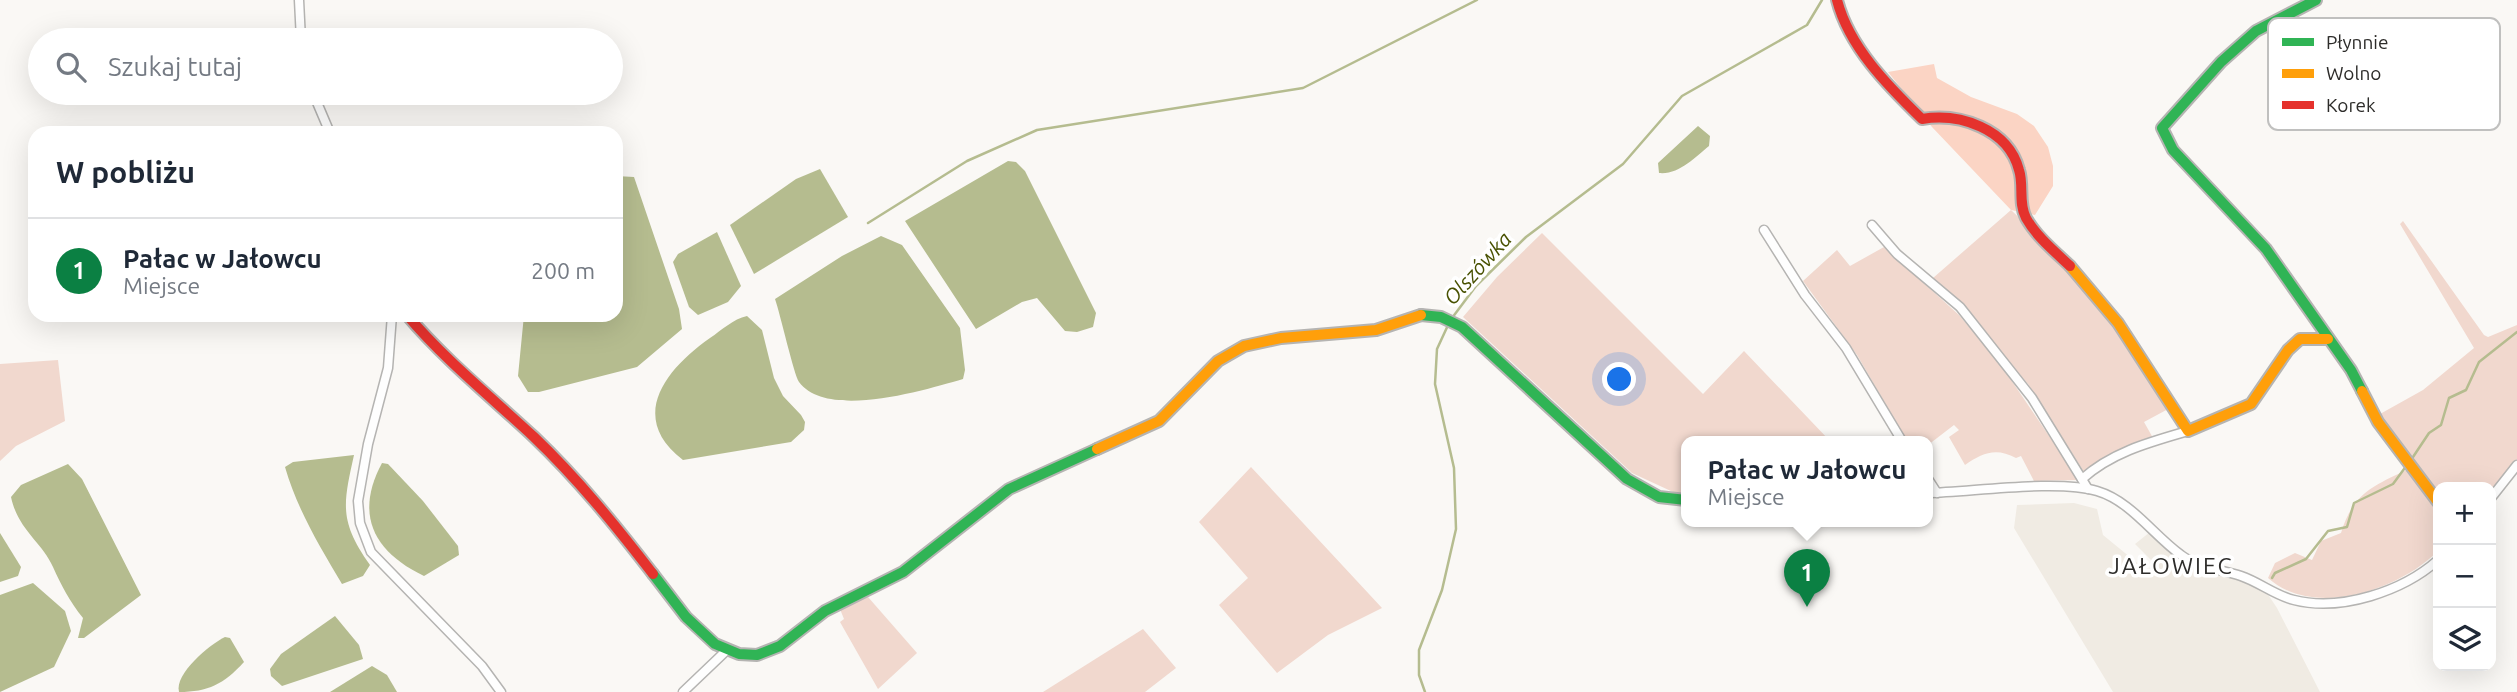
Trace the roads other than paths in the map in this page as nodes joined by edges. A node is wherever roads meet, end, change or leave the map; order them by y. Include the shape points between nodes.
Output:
1 (299, 0) edge
2 (1837, 0) edge
3 (2316, 0) edge
4 (2281, 18) edge
5 (2268, 25) edge
6 (300, 28) edge
7 (318, 105) edge
8 (327, 126) edge
9 (1872, 225) dead end
10 (1764, 230) dead end
11 (391, 322) edge
12 (413, 322) edge
13 (2328, 339) junction
14 (2188, 431) junction
15 (1899, 436) edge
16 (2517, 465) edge
17 (2082, 479) junction
18 (2088, 489) junction
19 (2496, 492) edge
20 (1933, 493) edge
21 (2433, 495) edge
22 (1681, 499) edge
23 (2433, 563) edge
24 (727, 650) junction
25 (501, 692) edge
26 (683, 692) edge

1 - 6 street
2 - 14 street via 1850,32 1922,119 1944,115 1976,121 2012,153 2024,179 2025,217 2091,287 2124,330
3 - 4 street
5 - 13 street via 2221,62 2162,128 2174,150 2266,249
7 - 8 street
9 - 17 street via 1897,254 1960,307 2032,398
10 - 15 street via 1846,348
11 - 25 street via 388,368 358,501 360,523 371,552 482,666
12 - 24 street via 606,512 685,617
13 - 14 street via 2300,339 2251,404
13 - 21 street via 2378,422
14 - 17 street via 2139,446
16 - 19 street
17 - 18 street
18 - 20 street
18 - 23 street via 2117,499 2183,556 2240,575 2293,600 2336,603 2356,599 2405,582
22 - 24 street via 1659,497 1627,479 1462,327 1424,315 1379,329 1278,339 1231,352 1159,421 1009,489 903,572 825,611 780,646 757,654
24 - 26 street

